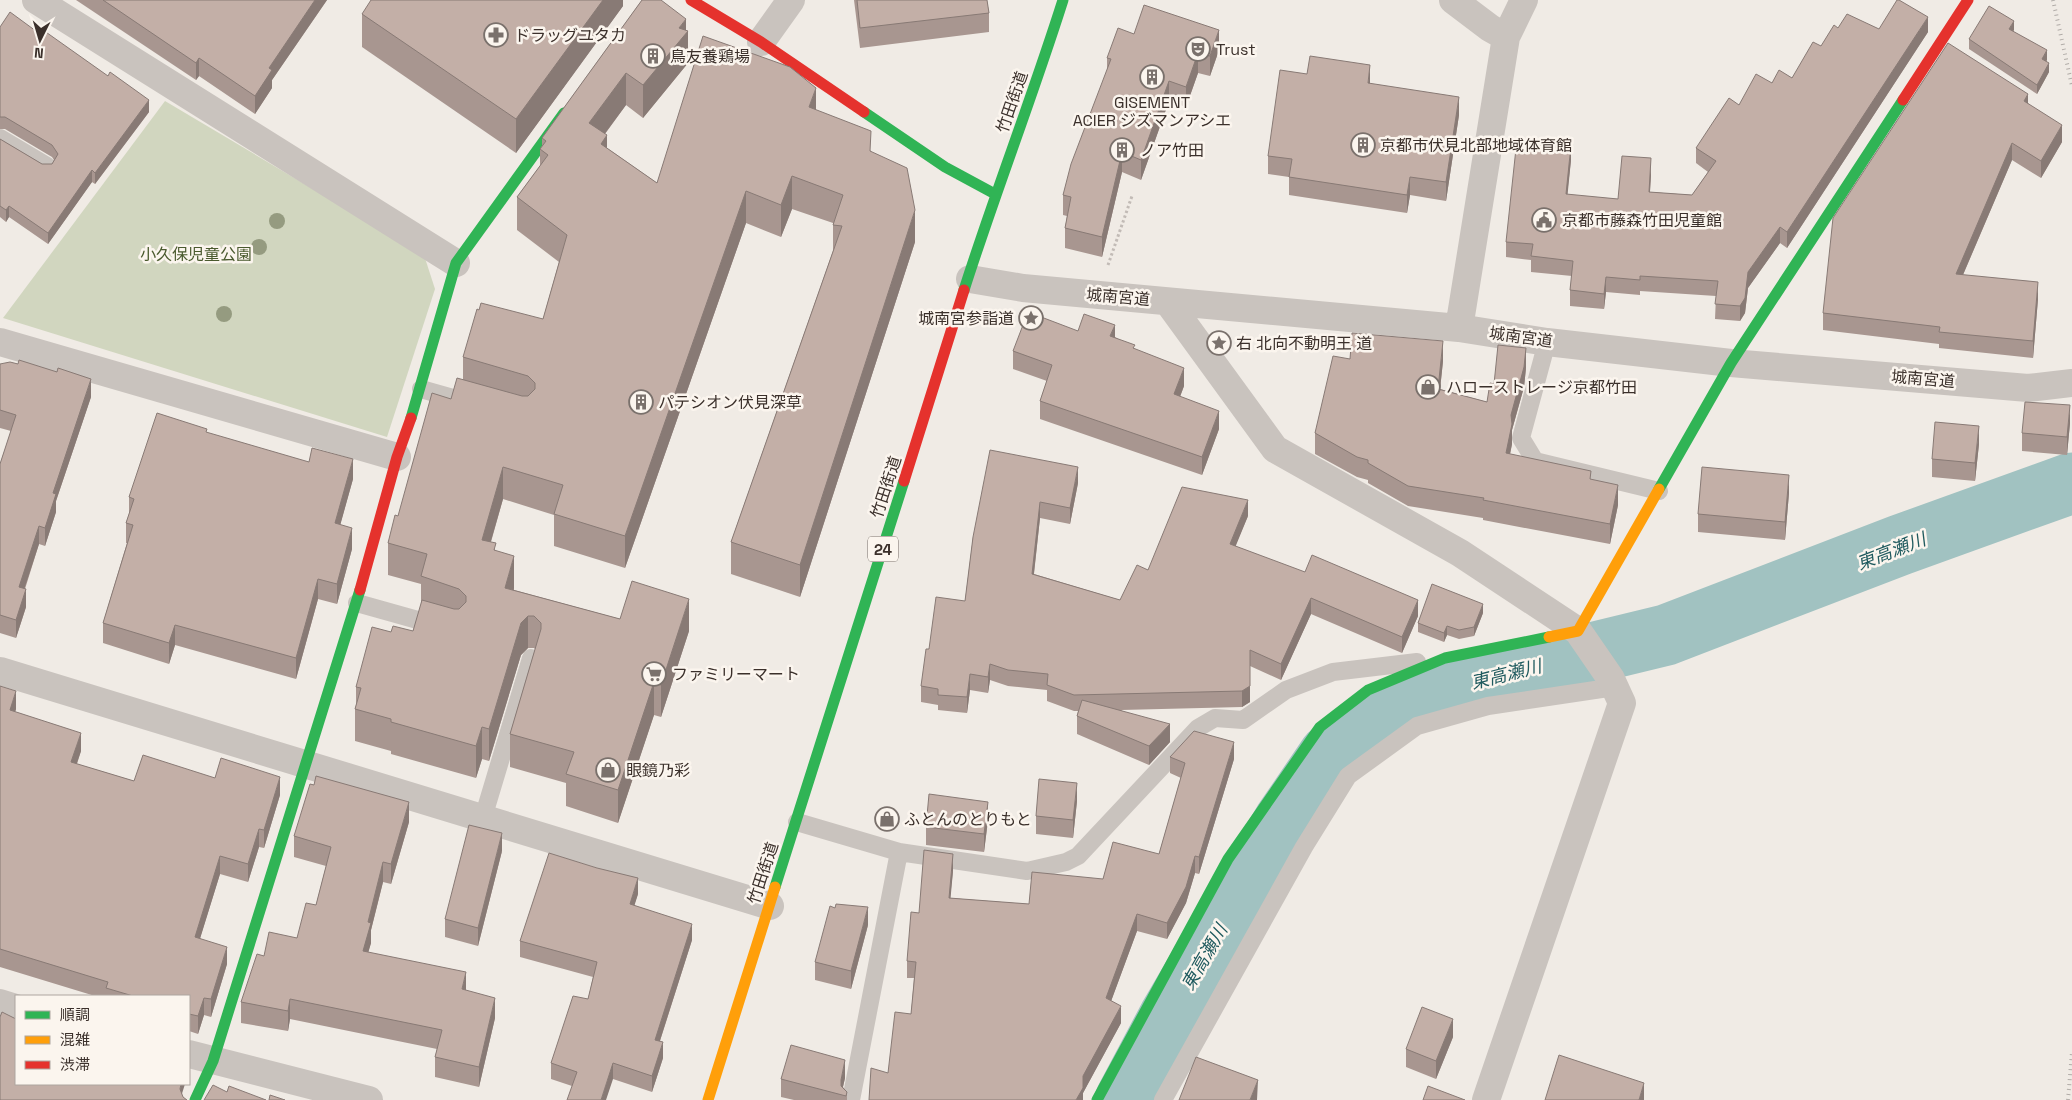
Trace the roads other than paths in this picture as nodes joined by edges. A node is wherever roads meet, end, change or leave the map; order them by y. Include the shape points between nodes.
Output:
1 (36, 0) edge
2 (691, 0) edge
3 (790, 0) edge
4 (1063, 0) edge
5 (1452, 0) edge
6 (1524, 0) edge
7 (1968, 0) edge
8 (1506, 37) junction
9 (761, 42) junction
10 (1940, 42) junction
11 (1956, 53) edge
12 (571, 104) edge
13 (0, 138) edge
14 (46, 166) edge
15 (995, 194) junction
16 (456, 263) junction
17 (970, 278) junction
18 (1168, 302) junction
19 (1459, 328) junction
20 (1548, 342) junction
21 (2, 351) edge
22 (1731, 363) junction
23 (2072, 383) edge
24 (421, 388) junction
25 (487, 408) edge
26 (397, 457) junction
27 (1659, 490) junction
28 (357, 603) junction
29 (456, 631) edge
30 (1580, 634) junction
31 (531, 658) edge
32 (1445, 658) junction
33 (0, 671) edge
34 (1613, 683) junction
35 (308, 765) junction
36 (483, 818) junction
37 (797, 822) junction
38 (899, 852) junction
39 (770, 906) junction
40 (0, 1003) edge
41 (15, 1008) edge
42 (201, 1057) edge
43 (195, 1100) edge
44 (369, 1100) edge
45 (708, 1100) edge
46 (851, 1100) edge
47 (1096, 1100) edge
48 (1163, 1100) edge
49 (1486, 1100) edge

1 - 16 street
2 - 9 main road
3 - 9 street
4 - 15 main road, 竹田街道 / 24 via 1026,115
5 - 8 street
6 - 8 street
7 - 10 main road
8 - 19 street
9 - 15 main road via 945,167
10 - 11 lane
10 - 22 main road
12 - 16 main road
13 - 14 lane
15 - 17 main road, 竹田街道 / 24
16 - 24 main road
17 - 18 street, 城南宮道 via 1023,288
17 - 37 main road, 竹田街道 / 24
18 - 19 street, 城南宮道
18 - 30 street via 1275,449 1460,553
19 - 20 street, 城南宮道
20 - 22 street, 城南宮道
20 - 27 lane via 1521,438 1535,461
21 - 26 street
22 - 23 street, 城南宮道 via 2028,388
22 - 27 main road
24 - 25 lane
24 - 26 main road
26 - 28 main road
27 - 30 main road
28 - 29 lane
28 - 35 main road
30 - 32 main road
30 - 34 street
31 - 36 lane
32 - 38 lane via 1333,672 1286,690 1243,720 1215,718 1198,728 1078,856 1066,862 1026,871
32 - 47 main road via 1368,690 1320,727 1228,859
33 - 35 street
34 - 48 lane via 1488,706 1417,726 1348,776 1304,846
34 - 49 street via 1622,703
35 - 36 street
35 - 42 main road
36 - 39 street
37 - 38 lane
37 - 39 main road, 竹田街道 / 24
38 - 46 lane
39 - 45 main road, 竹田街道 / 24
40 - 41 street
42 - 43 main road
42 - 44 street

